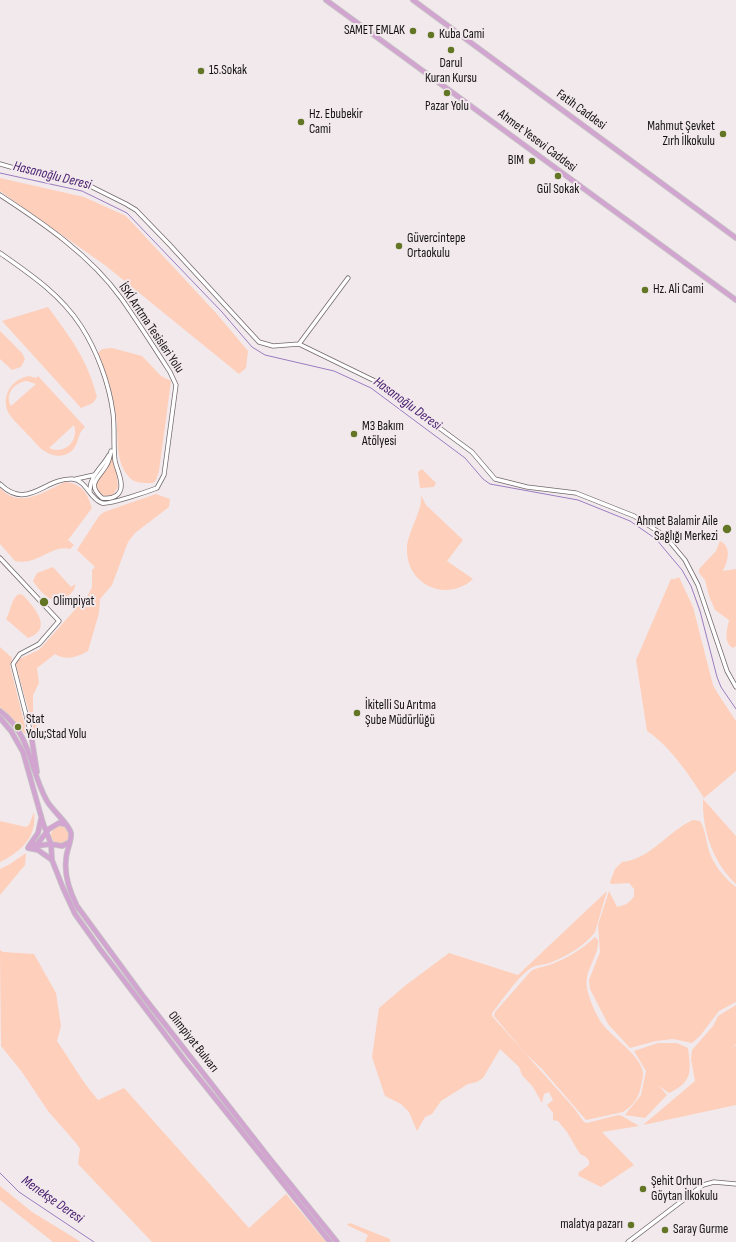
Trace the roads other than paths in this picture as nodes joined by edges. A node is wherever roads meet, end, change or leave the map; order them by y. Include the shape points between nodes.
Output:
1 (326, 0) edge
2 (413, 0) edge
3 (0, 164) edge
4 (0, 195) edge
5 (736, 238) edge
6 (0, 253) edge
7 (348, 278) dead end
8 (735, 298) edge
9 (299, 344) junction
10 (114, 445) junction
11 (111, 451) junction
12 (94, 475) junction
13 (76, 479) junction
14 (0, 484) edge
15 (90, 492) junction
16 (120, 492) junction
17 (124, 498) junction
18 (0, 558) edge
19 (736, 687) edge
20 (0, 711) edge
21 (0, 718) edge
22 (31, 734) junction
23 (23, 738) junction
24 (29, 754) junction
25 (27, 763) junction
26 (38, 780) junction
27 (42, 818) junction
28 (66, 825) junction
29 (47, 833) junction
30 (70, 842) junction
31 (51, 844) junction
32 (28, 848) junction
33 (52, 860) junction
34 (736, 1184) edge
35 (330, 1242) edge
36 (337, 1242) edge
37 (628, 1242) edge

1 - 8 main road, Ahmet Yesevi Caddesi
2 - 5 main road, Fatih Caddesi
3 - 9 street via 86,184 136,210 254,338 273,346
4 - 17 street, İSKİ Arıtma Tesisleri Yolu via 47,228 94,267 120,297 176,385 164,475 157,488
6 - 10 street via 47,287 80,325 106,380 113,414
7 - 9 street
9 - 19 street via 376,382 472,452 495,479 527,487 576,493 634,516 665,536 685,560 698,585 727,670
10 - 11 street
10 - 16 street via 121,482
11 - 12 street
11 - 16 street via 106,468 95,480 95,489 102,498 116,496
12 - 13 street
12 - 15 street
13 - 14 street via 62,479 27,495 14,494
13 - 15 street
15 - 17 street, İSKİ Arıtma Tesisleri Yolu via 95,499 107,504
16 - 17 street
18 - 22 street via 59,621 39,644 20,654 13,664
20 - 23 main road via 15,725
21 - 25 main road via 19,743
22 - 23 main road
22 - 24 main road
22 - 26 main road
23 - 24 main road
24 - 25 main road
24 - 26 main road
25 - 27 main road
26 - 28 main road via 48,804
27 - 29 main road
27 - 32 main road via 35,838
28 - 29 main road via 56,824
28 - 30 main road via 71,832
29 - 31 main road
29 - 32 main road via 38,843
30 - 31 main road via 62,846
30 - 36 main road, Olimpiyat Bulvarı via 66,859 67,881 77,906 90,926
31 - 32 main road
31 - 33 main road, Olimpiyat Bulvarı
32 - 33 main road via 38,850
33 - 35 main road, Olimpiyat Bulvarı via 76,914 100,949
34 - 37 street via 714,1182 703,1185

